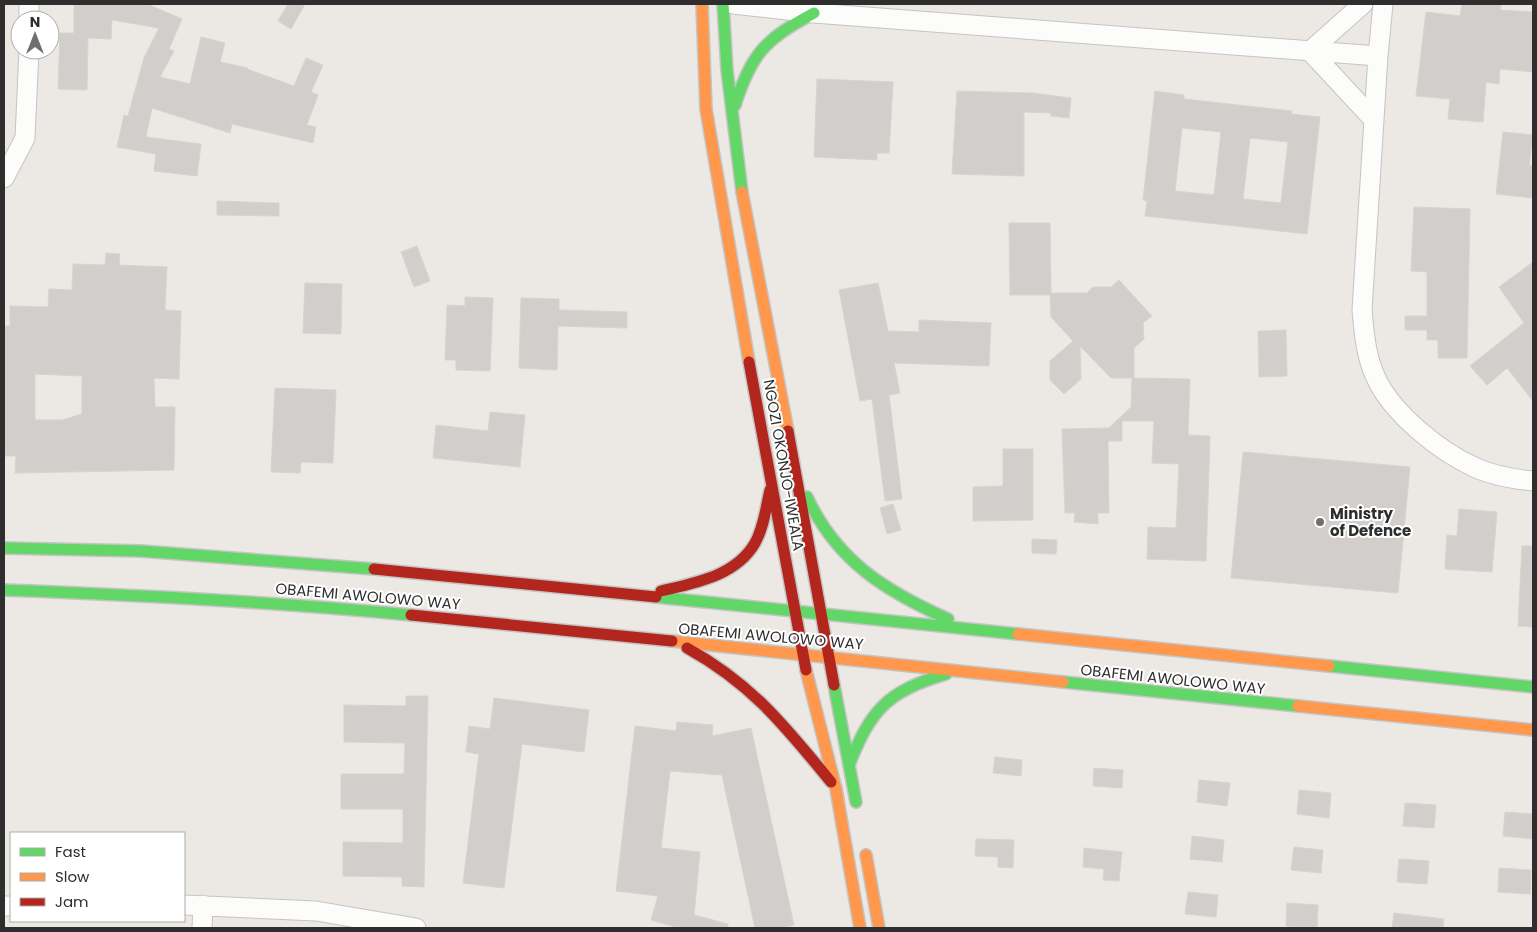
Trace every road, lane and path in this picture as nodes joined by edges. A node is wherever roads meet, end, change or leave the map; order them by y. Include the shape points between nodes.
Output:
1 (702, 4) edge
2 (724, 4) edge
3 (733, 4) edge
4 (797, 4) edge
5 (1362, 4) edge
6 (1383, 4) edge
7 (814, 13) junction
8 (1310, 51) junction
9 (1378, 56) junction
10 (29, 60) edge
11 (732, 117) junction
12 (1374, 120) junction
13 (4, 178) edge
14 (796, 472) junction
15 (1533, 481) edge
16 (772, 485) junction
17 (4, 548) edge
18 (4, 590) edge
19 (641, 596) junction
20 (794, 612) junction
21 (820, 612) junction
22 (979, 631) junction
23 (676, 642) junction
24 (802, 654) junction
25 (828, 656) junction
26 (954, 672) junction
27 (1533, 687) edge
28 (1533, 730) edge
29 (849, 765) junction
30 (836, 789) junction
31 (858, 812) dead end
32 (864, 841) dead end
33 (185, 905) edge
34 (203, 905) junction
35 (202, 928) edge
36 (416, 928) edge
37 (860, 928) edge
38 (879, 928) edge

1 - 16 main road, NGOZI OKONJO-IWEALA via 706,109 720,206
2 - 11 main road, NGOZI OKONJO-IWEALA
3 - 7 street
4 - 7 main road
5 - 8 street
6 - 9 street
7 - 8 street
7 - 11 main road via 786,28 754,54 744,73
8 - 9 street
8 - 12 street
9 - 12 street
10 - 13 street via 25,138
11 - 14 main road, NGOZI OKONJO-IWEALA via 747,222
12 - 15 street via 1362,310 1365,341 1376,378 1397,409 1428,438 1473,467 1506,478
14 - 21 main road, NGOZI OKONJO-IWEALA
14 - 22 main road via 818,521 835,544 861,567 920,608
16 - 19 main road via 756,542 744,556 705,581
16 - 20 main road, NGOZI OKONJO-IWEALA
17 - 19 main road, OBAFEMI AWOLOWO WAY via 229,557
18 - 23 main road, OBAFEMI AWOLOWO WAY via 142,594 317,606
19 - 20 main road, OBAFEMI AWOLOWO WAY
20 - 21 main road, OBAFEMI AWOLOWO WAY
20 - 24 main road, NGOZI OKONJO-IWEALA
21 - 22 main road, OBAFEMI AWOLOWO WAY
21 - 25 main road, NGOZI OKONJO-IWEALA
22 - 27 main road, OBAFEMI AWOLOWO WAY
23 - 24 main road, OBAFEMI AWOLOWO WAY
23 - 30 main road via 717,663 749,687 795,736
24 - 25 main road, OBAFEMI AWOLOWO WAY
24 - 30 main road, NGOZI OKONJO-IWEALA
25 - 26 main road, OBAFEMI AWOLOWO WAY
25 - 29 main road, NGOZI OKONJO-IWEALA
26 - 28 main road, OBAFEMI AWOLOWO WAY
26 - 29 main road via 920,681 898,692 878,708 861,734
29 - 31 main road, NGOZI OKONJO-IWEALA
30 - 37 main road, NGOZI OKONJO-IWEALA
32 - 38 main road
33 - 34 street
34 - 35 street
34 - 36 street via 316,911

